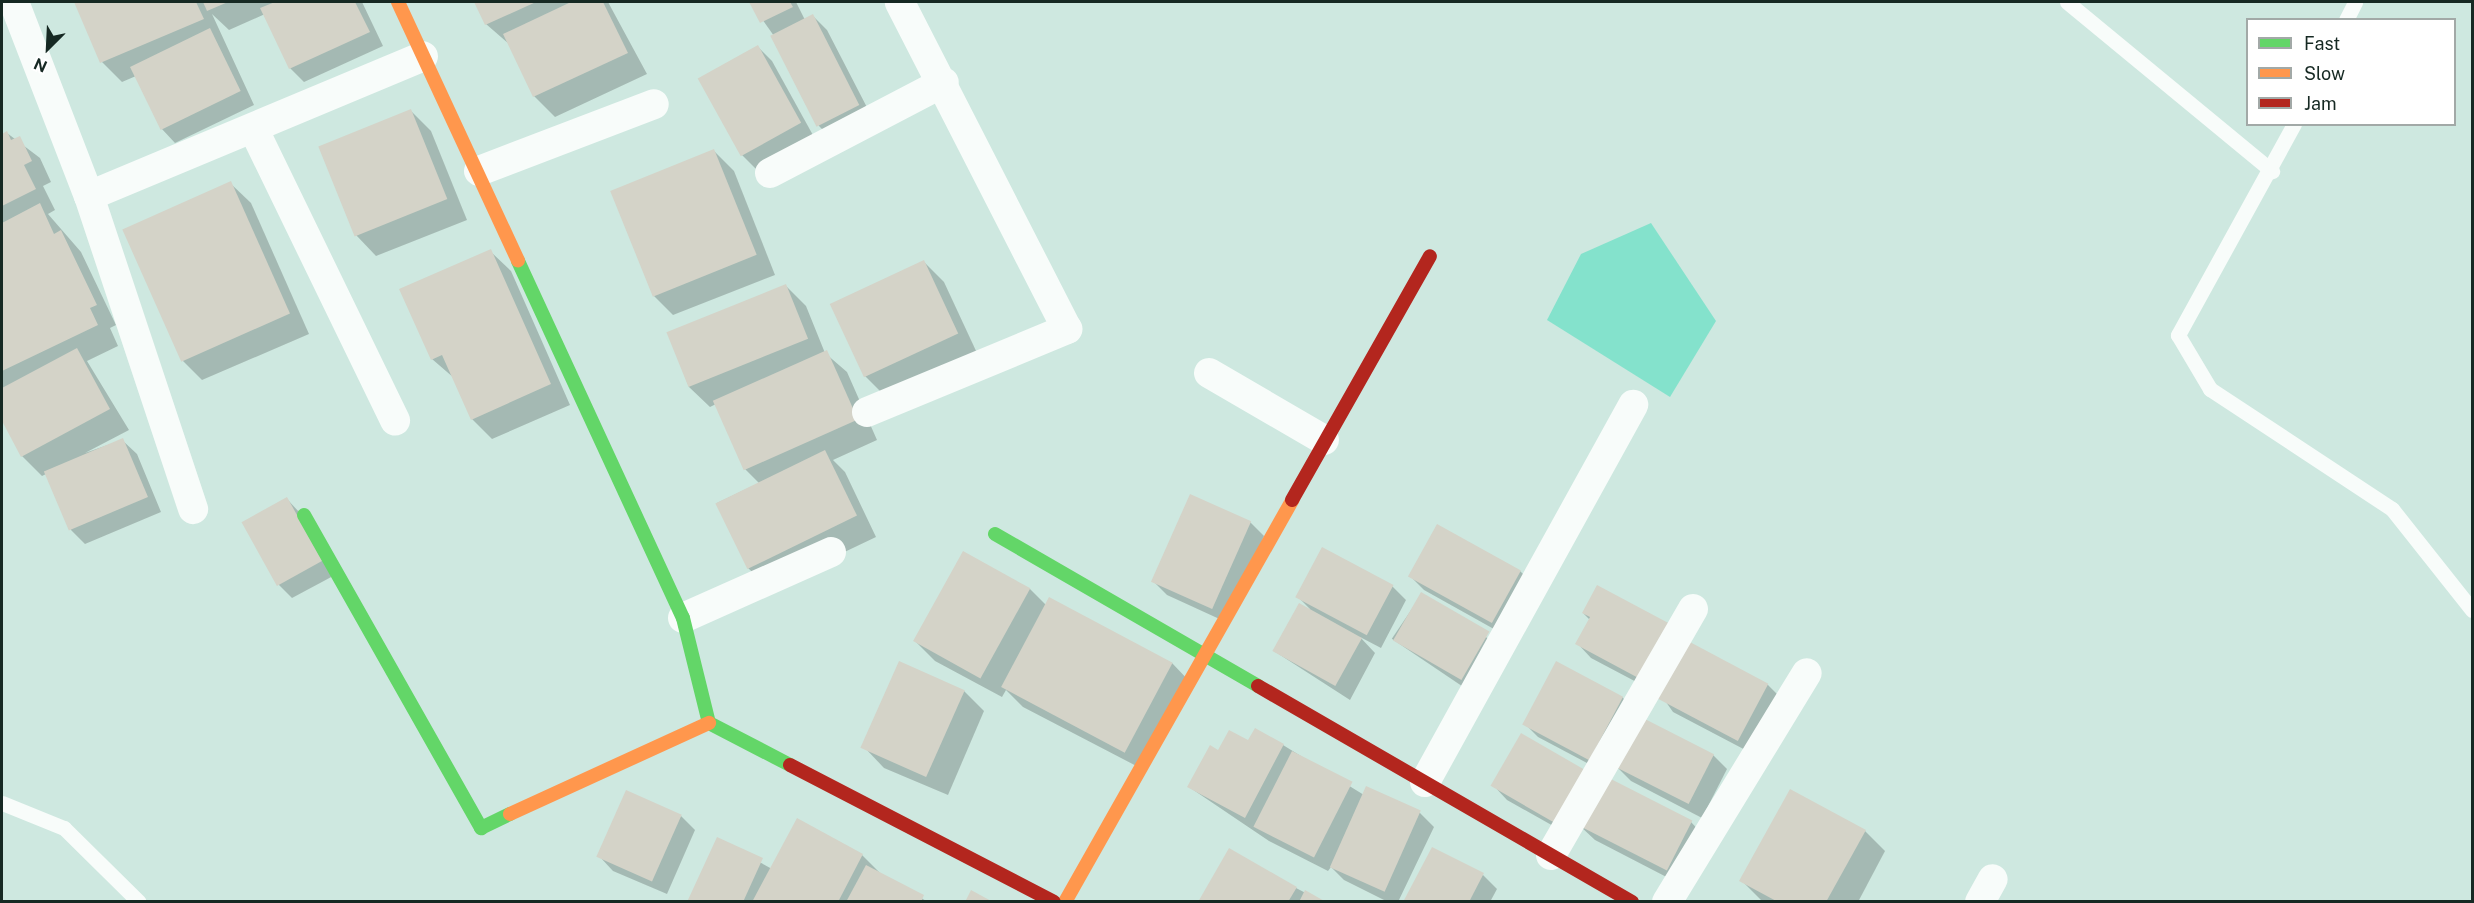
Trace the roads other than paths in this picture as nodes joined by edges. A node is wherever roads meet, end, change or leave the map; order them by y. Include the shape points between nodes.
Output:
1 (14, 2) edge
2 (398, 2) edge
3 (900, 2) edge
4 (2067, 2) edge
5 (2355, 2) edge
6 (2347, 18) edge
7 (423, 56) junction
8 (944, 82) junction
9 (654, 104) dead end
10 (2294, 126) edge
11 (254, 130) junction
12 (479, 171) junction
13 (2272, 171) junction
14 (770, 173) dead end
15 (89, 196) junction
16 (1430, 256) dead end
17 (1209, 373) dead end
18 (1634, 405) dead end
19 (867, 412) dead end
20 (395, 422) dead end
21 (1324, 440) junction
22 (193, 509) dead end
23 (304, 515) dead end
24 (995, 534) dead end
25 (831, 552) dead end
26 (1692, 609) dead end
27 (2472, 610) edge
28 (683, 618) junction
29 (1202, 653) junction
30 (1807, 673) dead end
31 (709, 723) junction
32 (1425, 782) junction
33 (2, 803) edge
34 (1551, 855) junction
35 (139, 902) edge
36 (1054, 902) edge
37 (1065, 902) edge
38 (1632, 902) edge
39 (1667, 902) edge

1 - 15 street
2 - 7 street
3 - 8 street
4 - 13 lane
5 - 6 lane
7 - 11 street
7 - 12 street
8 - 14 street
8 - 19 street via 1067,329
9 - 12 street
10 - 13 lane
11 - 15 street
11 - 20 street
12 - 28 street
13 - 27 lane via 2178,335 2210,389 2392,509
15 - 22 street
16 - 21 street
17 - 21 street
18 - 32 street
21 - 29 street
23 - 31 street via 481,828
24 - 29 street
25 - 28 street
26 - 34 street
28 - 31 street
29 - 32 street
29 - 37 street
30 - 39 street
31 - 36 street
32 - 34 street
33 - 35 lane via 64,828
34 - 38 street

